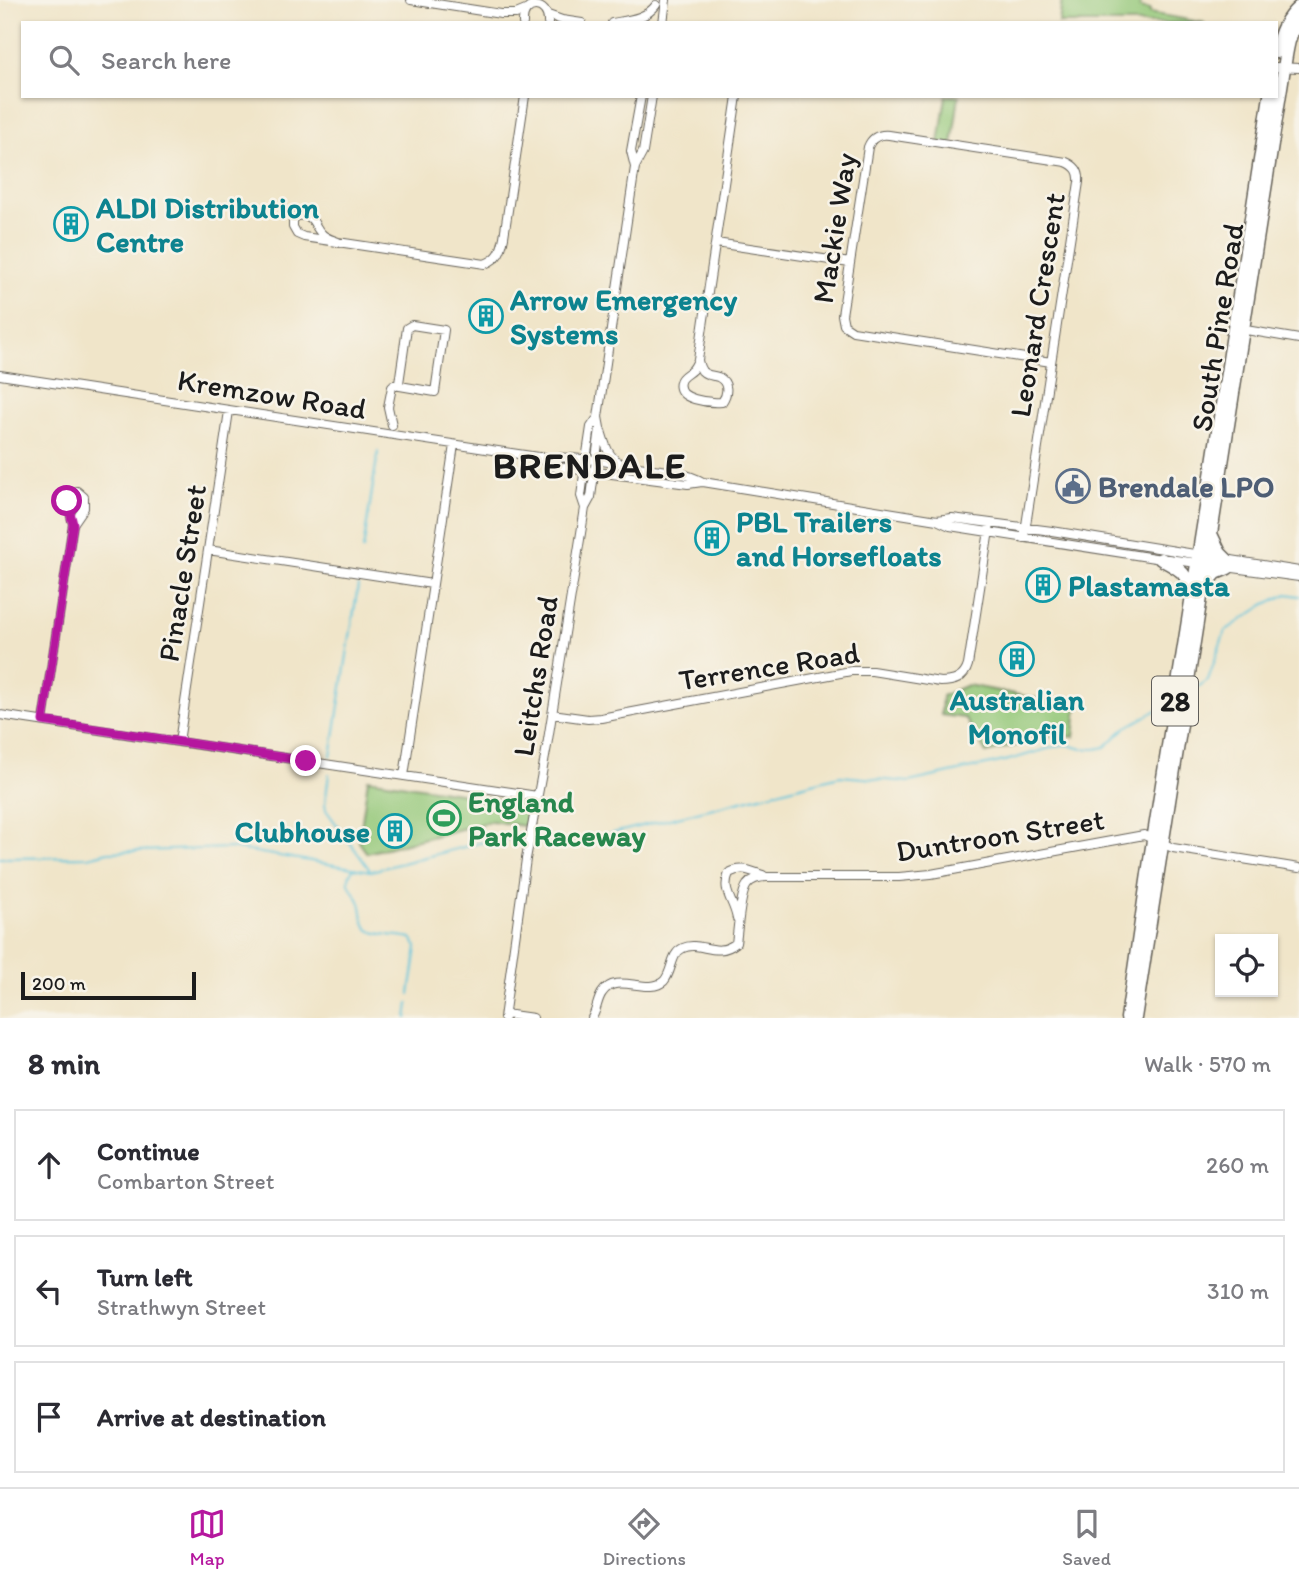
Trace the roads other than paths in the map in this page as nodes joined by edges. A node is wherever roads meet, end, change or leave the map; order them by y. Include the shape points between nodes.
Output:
1 (411, 0) edge
2 (543, 0) edge
3 (666, 0) edge
4 (656, 2) edge
5 (530, 5) edge
6 (1299, 7) edge
7 (501, 14) junction
8 (548, 17) edge
9 (1299, 20) edge
10 (517, 21) edge
11 (522, 21) edge
12 (569, 21) edge
13 (622, 21) edge
14 (658, 21) edge
15 (658, 21) edge
16 (1278, 44) edge
17 (1280, 67) edge
18 (1299, 68) edge
19 (525, 98) edge
20 (640, 98) edge
21 (652, 98) edge
22 (737, 98) edge
23 (1270, 98) edge
24 (1275, 98) edge
25 (874, 138) joint
26 (635, 167) junction
27 (340, 243) junction
28 (716, 243) junction
29 (850, 263) junction
30 (1238, 329) junction
31 (1299, 339) edge
32 (698, 360) junction
33 (1051, 362) junction
34 (0, 375) edge
35 (394, 385) junction
36 (229, 411) junction
37 (598, 417) junction
38 (391, 425) dead end
39 (600, 428) junction
40 (454, 444) junction
41 (621, 464) junction
42 (590, 466) junction
43 (703, 482) junction
44 (73, 524) dead end
45 (990, 528) junction
46 (1024, 533) junction
47 (1211, 533) junction
48 (208, 550) junction
49 (1161, 559) junction
50 (1203, 560) junction
51 (1228, 564) junction
52 (1299, 571) edge
53 (1299, 577) edge
54 (432, 584) junction
55 (1203, 588) junction
56 (1192, 597) junction
57 (552, 714) junction
58 (0, 715) edge
59 (43, 721) junction
60 (179, 742) junction
61 (404, 776) junction
62 (537, 796) junction
63 (1158, 842) junction
64 (1299, 868) edge
65 (768, 877) junction
66 (726, 891) junction
67 (743, 894) junction
68 (738, 925) junction
69 (504, 1016) edge
70 (533, 1018) edge
71 (592, 1018) edge
72 (1127, 1018) edge
73 (1135, 1018) edge

1 - 7 street
2 - 8 street
3 - 14 street
4 - 13 street via 646,16
4 - 15 street
5 - 7 street via 516,14
5 - 8 street via 540,7
5 - 11 street
6 - 16 highway via 1288,18
7 - 10 street
8 - 12 street
9 - 17 highway, South Pine Road / 28
17 - 18 street
19 - 27 street via 504,237 495,260 485,264
20 - 26 street, Leitchs Road via 631,151
21 - 26 street, Leitchs Road via 643,152
22 - 28 street
23 - 30 highway, South Pine Road / 28
24 - 30 highway, South Pine Road / 28
25 - 29 street, Mackie Way via 868,147
25 - 33 street, Leonard Crescent via 889,135 1075,167 1079,182
26 - 37 street, Leitchs Road
27 - 27 street via 297,234 293,220 305,215 320,232
28 - 29 street
28 - 32 street
29 - 33 street, Mackie Way via 842,318 849,330
30 - 31 street
30 - 47 highway, South Pine Road / 28
30 - 50 highway, South Pine Road / 28
32 - 32 street via 704,373 724,382 727,389 722,402 682,393 680,382
33 - 46 street, Leonard Crescent
34 - 36 street, Kremzow Road
35 - 35 street via 399,383 407,328 444,330 435,391
35 - 38 street via 388,407
36 - 40 street, Kremzow Road
36 - 48 street, Pinacle Street
37 - 39 street, Leitchs Road
37 - 42 street, Leitchs Road via 591,427
39 - 41 street via 608,451
39 - 42 street, Leitchs Road
40 - 42 street, Kremzow Road
40 - 54 street
41 - 42 street, Kremzow Road
41 - 43 street, Kremzow Road via 689,475
42 - 43 street, Kremzow Road via 688,484
42 - 57 street, Leitchs Road via 591,497 585,508
43 - 45 street, Kremzow Road via 937,520 950,526
44 - 59 street
45 - 46 street, Kremzow Road
45 - 57 street, Terrence Road via 968,665 964,675 954,681 858,671 601,718
46 - 49 street, Kremzow Road
46 - 50 street, Kremzow Road via 1052,531
47 - 50 highway, South Pine Road / 28
47 - 51 highway
48 - 54 street
48 - 60 street, Pinacle Street
49 - 50 street, Kremzow Road
49 - 56 highway via 1181,570
50 - 51 street, Kremzow Road
50 - 55 highway, South Pine Road / 28
50 - 56 highway, South Pine Road / 28
51 - 52 street, Kremzow Road
51 - 53 street, Kremzow Road
51 - 55 highway
54 - 61 street
55 - 63 highway, South Pine Road / 28
56 - 63 highway, South Pine Road / 28
57 - 62 street, Leitchs Road
58 - 59 street
59 - 60 street
60 - 61 street
61 - 62 street
62 - 69 street, Leitchs Road
63 - 64 street, Duntroon Street
63 - 65 street, Duntroon Street via 1143,835 899,877
63 - 72 highway, South Pine Road / 28
63 - 73 highway, South Pine Road / 28
65 - 66 street, Duntroon Street via 736,869 729,873
65 - 67 street via 755,878
66 - 67 street via 733,897
66 - 68 street
67 - 68 street
68 - 71 street via 736,943 729,948 681,949 663,981 653,987 609,987
69 - 70 street

